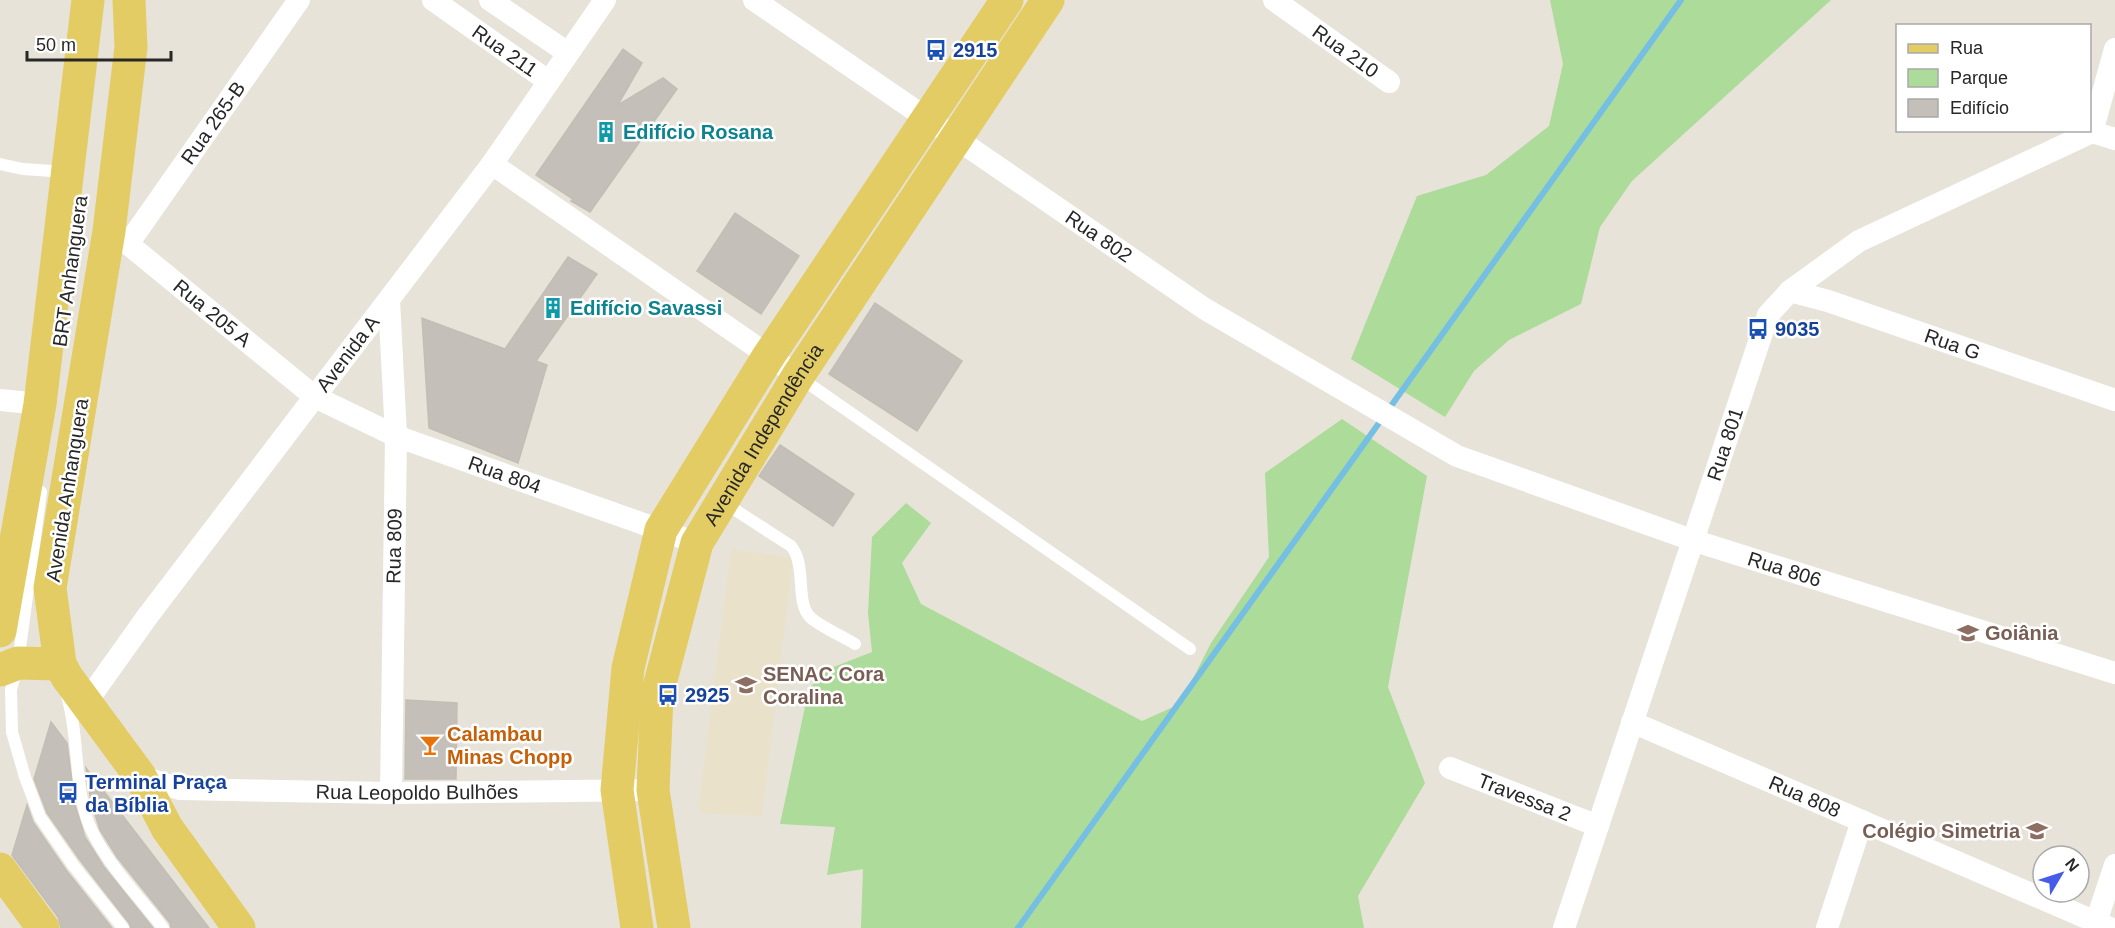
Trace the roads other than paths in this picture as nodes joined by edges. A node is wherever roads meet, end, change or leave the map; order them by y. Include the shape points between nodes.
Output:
1 (88, 0) edge
2 (129, 0) edge
3 (298, 0) edge
4 (433, 0) edge
5 (490, 0) edge
6 (605, 0) edge
7 (754, 0) edge
8 (1007, 0) edge
9 (1048, 0) edge
10 (1275, 0) edge
11 (2115, 49) edge
12 (568, 53) junction
13 (548, 81) junction
14 (1389, 82) dead end
15 (928, 118) junction
16 (2092, 132) junction
17 (956, 138) junction
18 (2115, 139) edge
19 (0, 164) edge
20 (492, 164) junction
21 (67, 172) junction
22 (119, 237) junction
23 (1790, 291) junction
24 (389, 300) junction
25 (768, 357) junction
26 (798, 376) junction
27 (315, 397) junction
28 (0, 400) edge
29 (2115, 400) edge
30 (49, 401) junction
31 (396, 436) junction
32 (1457, 456) joint
33 (42, 483) dead end
34 (722, 501) junction
35 (661, 530) junction
36 (1692, 540) junction
37 (34, 542) junction
38 (697, 543) junction
39 (37, 610) dead end
40 (0, 631) edge
41 (855, 644) dead end
42 (1190, 649) dead end
43 (52, 655) junction
44 (9, 667) edge
45 (2115, 673) edge
46 (85, 704) junction
47 (1632, 722) junction
48 (1450, 768) dead end
49 (140, 776) junction
50 (180, 789) junction
51 (653, 789) junction
52 (617, 790) junction
53 (392, 793) junction
54 (1862, 821) junction
55 (1598, 826) junction
56 (167, 828) junction
57 (2115, 865) edge
58 (0, 869) edge
59 (2100, 926) edge
60 (43, 928) edge
61 (123, 928) edge
62 (164, 928) edge
63 (239, 928) edge
64 (637, 928) edge
65 (674, 928) edge
66 (1564, 928) edge
67 (1827, 928) edge

1 - 21 main road, Avenida Anhanguera
2 - 22 main road, Avenida Anhanguera via 131,47
3 - 22 street, Rua 265-B
4 - 13 street, Rua 211
5 - 12 street, Rua 211
6 - 12 street, Avenida A
7 - 15 street, Rua 802
8 - 15 main road, Avenida Independência
9 - 17 main road, Avenida Independência
10 - 14 street, Rua 210
11 - 16 street
12 - 13 street, Avenida A
13 - 20 street, Avenida A
15 - 17 street, Rua 802
15 - 25 main road, Avenida Independência
16 - 18 street
16 - 23 street, Rua 801 via 1858,241
17 - 26 main road, Avenida Independência
17 - 32 street, Rua 802 via 1205,309
19 - 21 lane
20 - 24 street, Avenida A
20 - 25 street
21 - 30 main road, Avenida Anhanguera
22 - 27 street, Rua 205 A
22 - 43 main road, Avenida Anhanguera via 50,588
23 - 29 street, Rua G
23 - 36 street, Rua 801 via 1768,315
24 - 27 street, Avenida A
24 - 31 street, Rua 809
25 - 26 street
25 - 35 main road, Avenida Independência
26 - 34 main road, Avenida Independência
26 - 42 lane
27 - 31 street, Rua 804
27 - 46 street, Avenida A
28 - 30 street
30 - 40 main road, Avenida Anhanguera
31 - 35 street, Rua 804
31 - 53 street, Rua 809
32 - 36 street, Rua 806
33 - 37 lane
34 - 38 main road, Avenida Independência
34 - 41 lane via 791,546 798,554 804,606 810,617
35 - 38 street, Rua 804
35 - 52 main road, Avenida Independência via 628,668
36 - 45 street, Rua 806
36 - 47 street, Rua 801
37 - 39 lane
37 - 44 lane
38 - 51 main road, Avenida Independência via 657,695
43 - 44 main road
43 - 46 main road, Avenida Anhanguera
43 - 62 lane via 73,715 87,819 100,847
44 - 61 lane via 12,732 40,817
46 - 49 main road, Avenida Anhanguera
47 - 54 street, Rua 808
47 - 55 street, Rua 801
48 - 55 street, Travessa 2
49 - 50 street, Rua Leopoldo Bulhões
49 - 56 main road, Avenida Anhanguera
50 - 53 street, Rua Leopoldo Bulhões
50 - 56 street
51 - 52 street, Rua Leopoldo Bulhões
51 - 65 main road, Avenida Independência
52 - 53 street, Rua Leopoldo Bulhões
52 - 64 main road, Avenida Independência
54 - 59 street, Rua 808
54 - 67 street
55 - 66 street, Rua 801
56 - 63 main road, Avenida Anhanguera
57 - 59 street
58 - 60 main road

